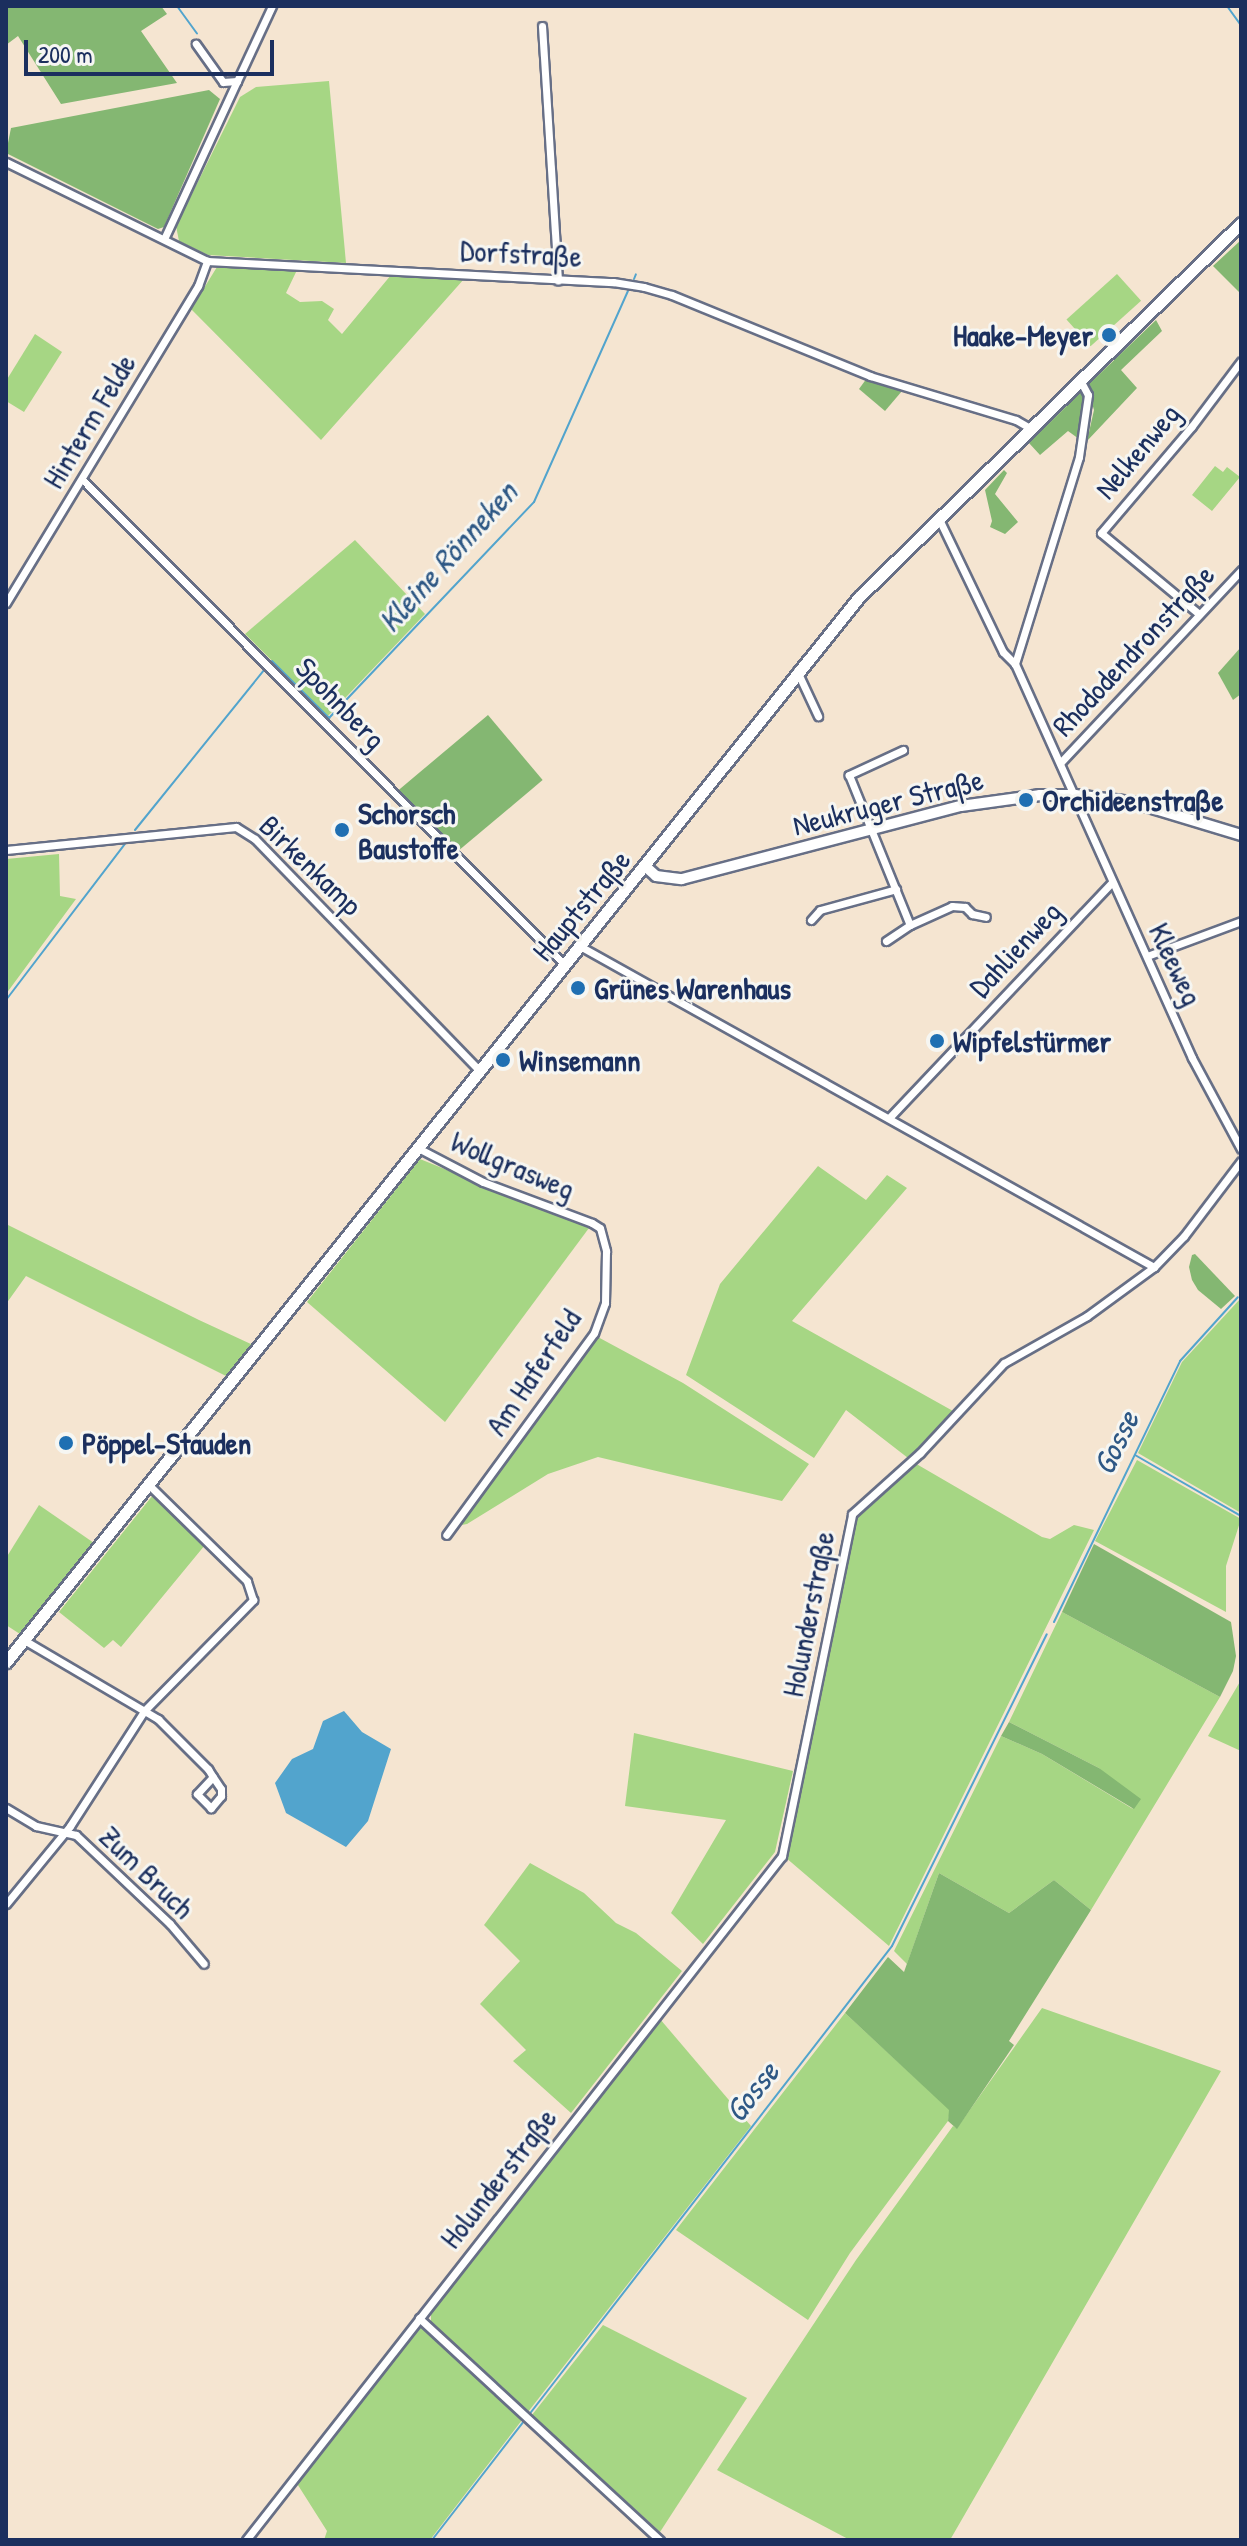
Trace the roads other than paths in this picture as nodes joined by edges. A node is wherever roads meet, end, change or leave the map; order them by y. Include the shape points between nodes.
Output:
1 (272, 6) edge
2 (542, 26) dead end
3 (196, 44) dead end
4 (237, 81) junction
5 (6, 162) edge
6 (1241, 223) edge
7 (164, 239) junction
8 (207, 261) junction
9 (558, 280) junction
10 (1241, 361) edge
11 (1230, 376) junction
12 (1241, 377) edge
13 (1080, 380) junction
14 (1030, 428) junction
15 (82, 479) junction
16 (938, 517) junction
17 (1241, 570) edge
18 (6, 603) edge
19 (1199, 614) junction
20 (1015, 664) junction
21 (797, 671) junction
22 (818, 716) dead end
23 (903, 750) dead end
24 (1061, 762) junction
25 (1075, 795) junction
26 (872, 828) junction
27 (1241, 835) edge
28 (6, 850) edge
29 (645, 866) junction
30 (1111, 883) junction
31 (896, 889) junction
32 (986, 917) dead end
33 (811, 920) dead end
34 (1241, 921) edge
35 (910, 925) junction
36 (886, 941) dead end
37 (578, 945) junction
38 (1147, 956) junction
39 (563, 963) junction
40 (479, 1070) junction
41 (889, 1118) junction
42 (418, 1148) junction
43 (1241, 1149) edge
44 (1241, 1161) edge
45 (592, 1223) joint
46 (1154, 1267) junction
47 (148, 1484) junction
48 (446, 1535) dead end
49 (24, 1640) junction
50 (6, 1662) edge
51 (144, 1711) junction
52 (213, 1777) dead end
53 (6, 1808) edge
54 (67, 1831) junction
55 (6, 1904) edge
56 (204, 1964) dead end
57 (419, 2318) junction
58 (246, 2540) edge
59 (660, 2540) edge

1 - 4 street
2 - 9 street
3 - 4 street via 223,82
4 - 7 street
5 - 7 street, Dorfstraße
6 - 13 main road, Hauptstraße
7 - 8 street, Dorfstraße
8 - 9 street, Dorfstraße
8 - 15 street, Hinterm Felde via 198,286
9 - 14 street, Dorfstraße via 613,282 672,295 870,376
10 - 11 street, Nelkenweg
11 - 12 street
11 - 19 street, Nelkenweg via 1101,533
13 - 14 main road, Hauptstraße
13 - 20 street via 1088,395 1079,457
14 - 16 main road, Hauptstraße
15 - 18 street, Hinterm Felde
15 - 39 street, Spohnberg
16 - 20 street via 1003,652
16 - 21 main road, Hauptstraße via 859,597
17 - 19 street, Rhododendronstraße
19 - 24 street, Rhododendronstraße
20 - 24 street
21 - 22 street
21 - 29 main road, Hauptstraße
23 - 26 street via 849,775
24 - 25 street
25 - 26 street, Neukruger Straße via 1004,798
25 - 27 street, Neukruger Straße via 1132,802
25 - 30 street, Kleeweg
26 - 29 street, Neukruger Straße via 682,879 656,876
26 - 31 street
28 - 40 street, Birkenkamp via 236,827 255,839
29 - 37 main road, Hauptstraße
30 - 38 street, Kleeweg
30 - 41 street, Dahlienweg
31 - 33 street via 820,910
31 - 35 street
32 - 35 street via 959,905
34 - 38 street
35 - 36 street
37 - 39 main road, Hauptstraße
37 - 41 street
38 - 43 street, Kleeweg via 1192,1058
39 - 40 main road, Hauptstraße
40 - 42 main road, Hauptstraße
41 - 46 street
42 - 45 street, Wollgrasweg via 483,1182
42 - 47 main road, Hauptstraße
44 - 46 street
45 - 48 street, Am Haferfeld via 600,1228 606,1251 605,1303 594,1333
46 - 57 street, Holunderstraße via 1087,1316 1004,1363 920,1453 852,1514 782,1856
47 - 49 main road, Hauptstraße
47 - 51 street via 247,1581 253,1600
49 - 50 main road, Hauptstraße
49 - 51 street
51 - 52 street
51 - 54 street
53 - 54 street, Zum Bruch via 36,1826
54 - 55 street
54 - 56 street, Zum Bruch via 170,1924
57 - 58 street, Holunderstraße
57 - 59 street

